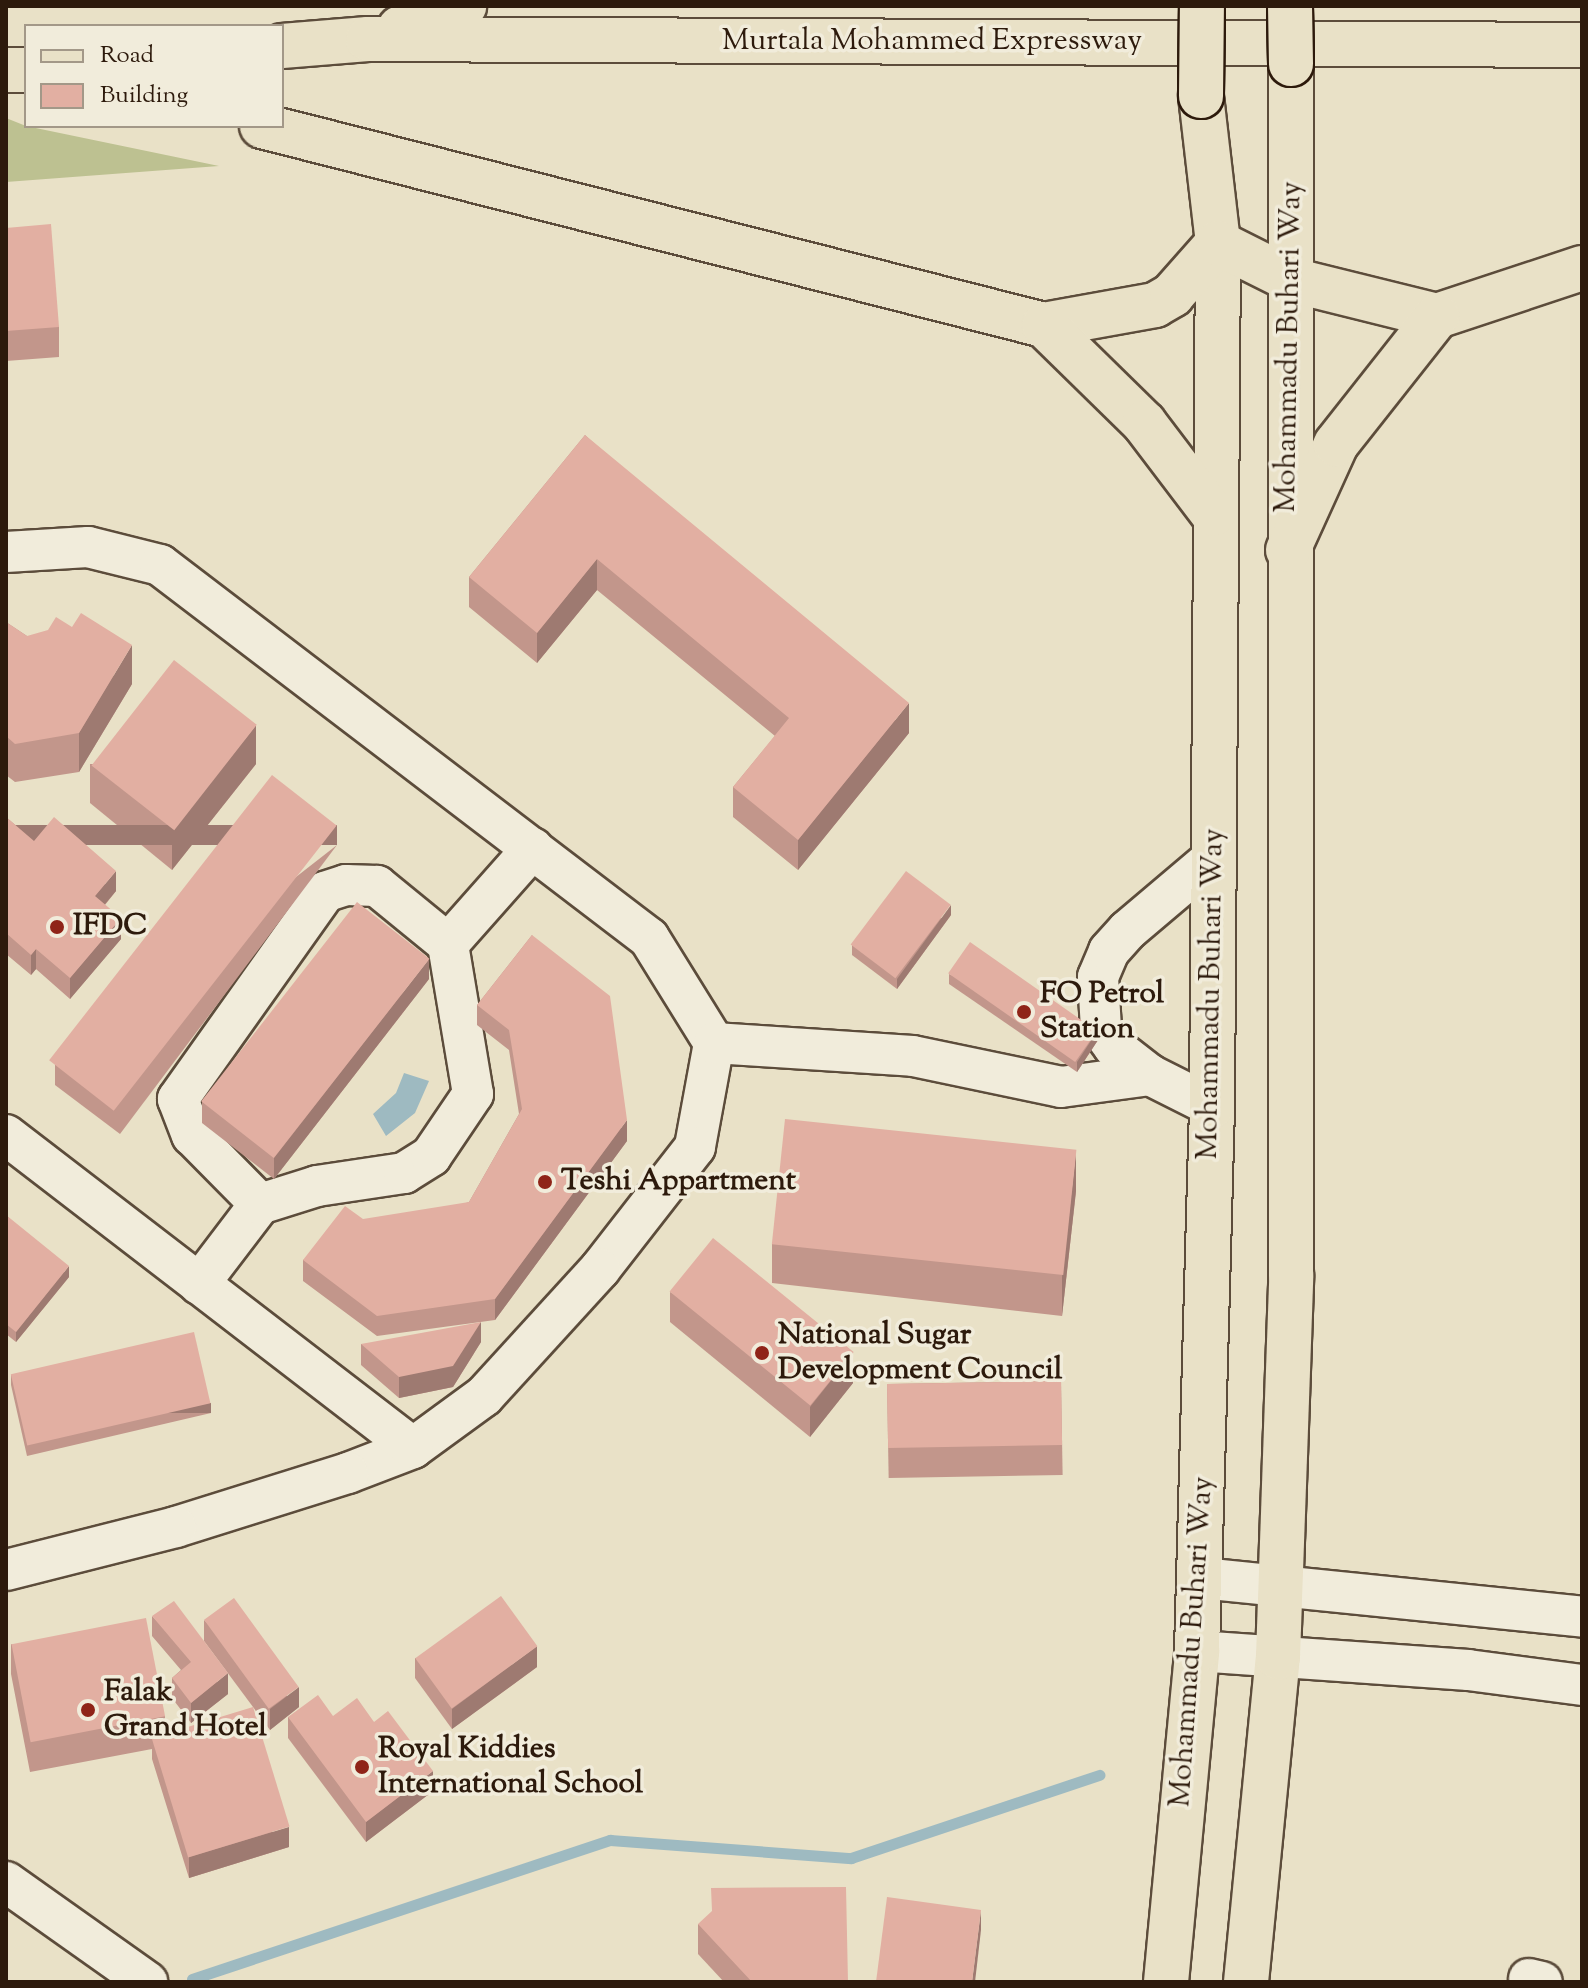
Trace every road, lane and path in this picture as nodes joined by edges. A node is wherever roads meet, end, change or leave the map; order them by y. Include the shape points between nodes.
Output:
1 (464, 6) edge
2 (1202, 6) edge
3 (1290, 6) edge
4 (368, 39) junction
5 (1582, 45) edge
6 (284, 46) edge
7 (270, 128) edge
8 (1218, 243) junction
9 (1582, 268) edge
10 (1292, 280) junction
11 (1437, 316) junction
12 (1044, 325) junction
13 (1213, 514) junction
14 (1288, 550) junction
15 (6, 552) edge
16 (533, 848) junction
17 (1214, 857) junction
18 (448, 944) junction
19 (714, 1043) junction
20 (1150, 1075) junction
21 (1212, 1106) junction
22 (6, 1135) edge
23 (260, 1204) junction
24 (199, 1284) junction
25 (413, 1448) junction
26 (6, 1570) edge
27 (1201, 1578) junction
28 (1282, 1583) junction
29 (1582, 1617) edge
30 (1197, 1651) junction
31 (1278, 1657) junction
32 (1582, 1685) edge
33 (6, 1882) edge
34 (147, 1982) edge
35 (1166, 1982) edge
36 (1246, 1982) edge

1 - 4 main road
2 - 8 main road, Mohammadu Buhari Way, bridge via 1201,96
3 - 10 main road, Mohammadu Buhari Way, bridge
4 - 5 main road, Murtala Mohammed Expressway
4 - 6 main road, Murtala Mohammed Expressway
7 - 12 main road
8 - 10 main road
8 - 12 main road via 1172,295 1155,305
8 - 13 main road, Mohammadu Buhari Way
9 - 11 main road
10 - 11 main road
10 - 14 main road, Mohammadu Buhari Way
11 - 14 main road via 1336,444
12 - 13 main road via 1144,423
13 - 17 main road, Mohammadu Buhari Way
14 - 28 main road, Mohammadu Buhari Way via 1291,1276
15 - 16 street via 88,547 160,565
16 - 18 street
16 - 19 street via 649,938
17 - 20 street via 1128,930 1109,951 1098,977 1101,1029 1114,1047
17 - 21 main road, Mohammadu Buhari Way
18 - 23 street via 473,1094 431,1156 404,1173 317,1186
18 - 23 street via 377,886 346,885 325,892 178,1099 192,1135
19 - 20 street via 913,1056 1061,1087
19 - 25 street via 695,1147 600,1269 484,1396
20 - 21 street
21 - 27 main road, Mohammadu Buhari Way
22 - 24 street
23 - 24 street
24 - 25 street
25 - 26 street via 176,1527
27 - 28 street
27 - 30 main road, Mohammadu Buhari Way
28 - 29 street
28 - 31 main road, Mohammadu Buhari Way
30 - 31 street
30 - 35 main road, Mohammadu Buhari Way
31 - 32 street via 1468,1670
31 - 36 main road, Mohammadu Buhari Way
33 - 34 street

